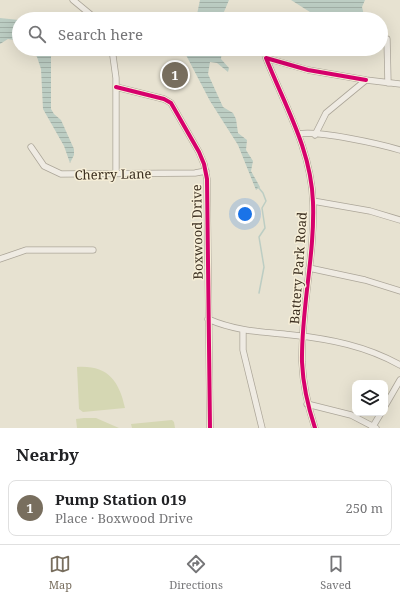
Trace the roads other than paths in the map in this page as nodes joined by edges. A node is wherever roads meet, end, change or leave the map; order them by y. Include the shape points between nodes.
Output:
1 (73, 0) edge
2 (88, 12) edge
3 (113, 56) edge
4 (387, 56) edge
5 (366, 80) junction
6 (388, 83) junction
7 (400, 84) edge
8 (116, 87) junction
9 (299, 134) junction
10 (315, 134) junction
11 (31, 147) dead end
12 (400, 150) edge
13 (206, 171) junction
14 (116, 174) junction
15 (313, 201) junction
16 (400, 220) edge
17 (93, 250) dead end
18 (0, 259) edge
19 (309, 268) junction
20 (400, 291) edge
21 (208, 319) junction
22 (243, 330) junction
23 (303, 336) junction
24 (400, 365) edge
25 (400, 380) edge
26 (388, 401) edge
27 (308, 404) junction
28 (380, 416) edge
29 (374, 427) edge
30 (210, 428) edge
31 (262, 428) edge
32 (315, 428) edge

1 - 2 street
3 - 8 street
4 - 6 street
5 - 6 street
5 - 9 street, Battery Park Road via 308,70 266,58
5 - 10 street via 326,113
6 - 7 street
8 - 13 street, Boxwood Drive via 172,103 199,152
8 - 14 street
9 - 10 street
9 - 15 street, Battery Park Road via 307,158
10 - 12 street
11 - 14 street, Cherry Lane via 40,162 56,172
13 - 14 street, Cherry Lane
13 - 21 street, Boxwood Drive
15 - 16 street via 370,211
15 - 19 street, Battery Park Road
17 - 18 street via 26,250
19 - 20 street via 365,280
19 - 23 street, Battery Park Road
21 - 22 street
21 - 30 street, Boxwood Drive
22 - 23 street
22 - 31 street via 243,350
23 - 24 street via 353,345
23 - 27 street, Battery Park Road via 302,364
25 - 26 street
27 - 29 street via 335,410
27 - 32 street, Battery Park Road
28 - 29 street

